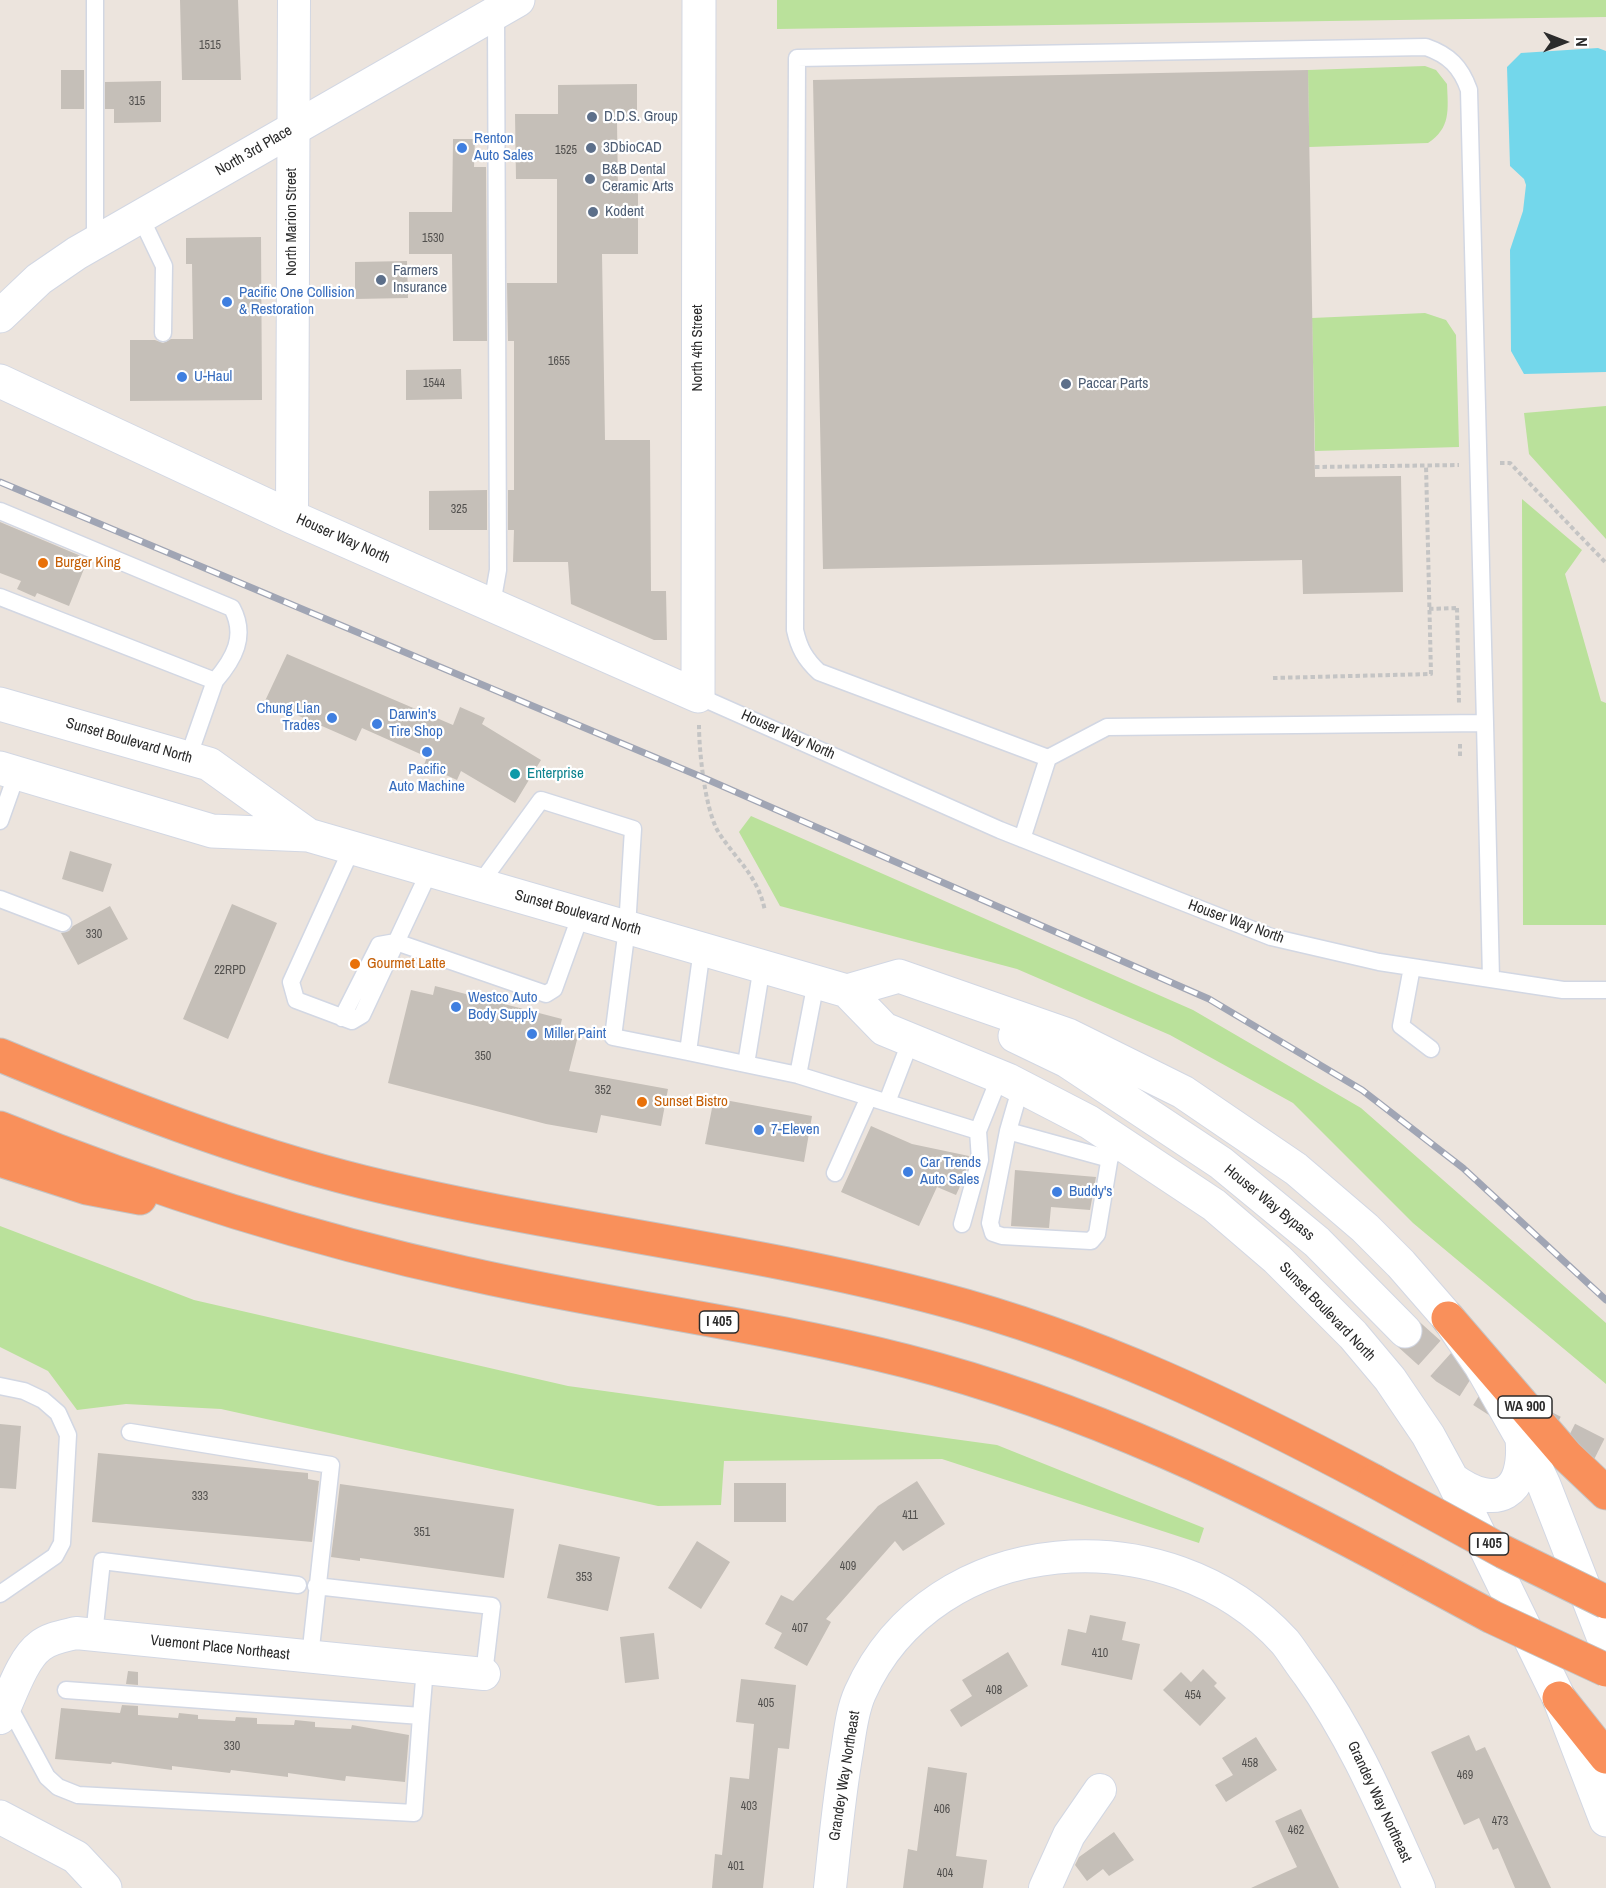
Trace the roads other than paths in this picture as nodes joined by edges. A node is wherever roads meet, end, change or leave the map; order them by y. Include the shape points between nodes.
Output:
1 (95, 0) edge
2 (294, 0) edge
3 (697, 2) edge
4 (507, 7) edge
5 (292, 129) junction
6 (140, 216) junction
7 (95, 242) junction
8 (0, 316) edge
9 (164, 333) dead end
10 (0, 381) edge
11 (0, 511) edge
12 (292, 517) junction
13 (0, 597) edge
14 (492, 604) junction
15 (215, 681) junction
16 (698, 696) junction
17 (0, 704) edge
18 (1485, 723) junction
19 (188, 758) junction
20 (1048, 758) junction
21 (9, 770) edge
22 (0, 821) edge
23 (308, 836) junction
24 (1022, 839) junction
25 (352, 848) junction
26 (430, 870) junction
27 (479, 885) junction
28 (0, 899) edge
29 (581, 914) junction
30 (63, 923) dead end
31 (627, 928) junction
32 (396, 942) junction
33 (702, 949) junction
34 (762, 966) junction
35 (1412, 967) junction
36 (899, 976) junction
37 (1491, 979) junction
38 (816, 982) junction
39 (1606, 990) edge
40 (848, 991) junction
41 (898, 1034) junction
42 (1431, 1049) dead end
43 (688, 1052) junction
44 (0, 1055) edge
45 (746, 1064) junction
46 (798, 1075) junction
47 (1010, 1081) junction
48 (1117, 1095) junction
49 (869, 1097) junction
50 (887, 1102) junction
51 (0, 1128) edge
52 (978, 1131) junction
53 (1008, 1131) junction
54 (1111, 1149) junction
55 (0, 1160) edge
56 (835, 1173) dead end
57 (247, 1217) junction
58 (962, 1224) dead end
59 (1448, 1318) junction
60 (1405, 1331) tunnel mouth
61 (0, 1386) edge
62 (130, 1432) dead end
63 (1522, 1438) junction
64 (1452, 1479) junction
65 (1606, 1493) edge
66 (298, 1585) dead end
67 (316, 1586) junction
68 (0, 1594) edge
69 (1606, 1602) edge
70 (94, 1635) junction
71 (1606, 1644) edge
72 (310, 1657) junction
73 (425, 1668) junction
74 (1606, 1671) edge
75 (484, 1674) joint
76 (66, 1690) dead end
77 (1559, 1698) junction
78 (2, 1708) edge
79 (421, 1716) junction
80 (1606, 1757) edge
81 (1100, 1790) dead end
82 (0, 1817) edge
83 (1606, 1820) edge
84 (105, 1888) edge
85 (830, 1888) edge
86 (1045, 1888) edge
87 (1419, 1888) edge

1 - 7 lane
2 - 5 street, North Marion Street
3 - 16 main road, North 4th Street
4 - 5 main road, North 3rd Place
4 - 14 lane via 498,570
5 - 6 main road, North 3rd Place
5 - 12 street, North Marion Street
6 - 7 main road, North 3rd Place
6 - 9 lane via 164,266
7 - 8 main road, North 3rd Place via 39,279
10 - 12 main road, Houser Way North
11 - 15 lane via 232,608 240,634 230,663
12 - 14 main road, Houser Way North
13 - 15 lane
14 - 16 main road, Houser Way North
15 - 19 lane
16 - 24 lane, Houser Way North
17 - 19 main road, Sunset Boulevard North
18 - 20 lane via 1107,727
18 - 20 lane via 1469,90 1464,74 1454,62 1426,47 797,58 795,630 799,646 819,672
18 - 37 lane
19 - 23 main road, Sunset Boulevard North via 209,764
20 - 24 lane
21 - 22 lane
21 - 23 main road, Sunset Boulevard North via 212,831
23 - 25 main road, Sunset Boulevard North
24 - 35 lane, Houser Way North via 1271,937
25 - 26 main road, Sunset Boulevard North
25 - 32 lane via 291,982 296,1000 352,1021 363,1015
26 - 27 main road, Sunset Boulevard North
26 - 32 lane
27 - 29 main road, Sunset Boulevard North
27 - 31 lane via 541,800 633,829
28 - 30 lane
29 - 31 main road, Sunset Boulevard North
29 - 32 lane via 554,989 546,994
31 - 33 main road, Sunset Boulevard North
31 - 43 lane via 613,1037
33 - 34 main road, Sunset Boulevard North
33 - 43 lane
34 - 38 main road, Sunset Boulevard North
34 - 45 lane
35 - 37 lane, Houser Way North
35 - 42 lane via 1401,1026
36 - 40 main road
36 - 48 main road, Houser Way Bypass via 1067,1061
36 - 59 main road, WA 900 via 1068,1035 1183,1092 1296,1169 1365,1228
37 - 39 lane, Houser Way North via 1563,990
38 - 40 main road, Sunset Boulevard North
38 - 46 lane
40 - 41 main road, Sunset Boulevard North
41 - 47 main road, Sunset Boulevard North
41 - 48 main road, Houser Way Bypass via 1027,1063
41 - 50 lane
43 - 45 lane
44 - 69 highway, I 405, bridge via 210,1136 360,1181 571,1226 863,1280 942,1299 1132,1362 1267,1424 1504,1552
45 - 46 lane
46 - 49 lane
47 - 52 lane
47 - 53 lane
47 - 54 main road, Sunset Boulevard North via 1089,1122
48 - 60 main road, Houser Way Bypass via 1187,1139 1271,1201
49 - 50 lane
49 - 56 lane
50 - 52 lane
51 - 57 highway, I 405
52 - 58 lane via 980,1160
53 - 54 lane
53 - 54 lane via 990,1223 993,1233 1002,1236 1091,1241 1097,1234
54 - 64 main road, Sunset Boulevard North via 1214,1205 1277,1259 1353,1335 1390,1379
55 - 57 highway via 87,1188
57 - 74 highway, I 405, bridge via 467,1274 825,1343 907,1361 992,1386 1161,1449 1318,1523 1492,1617
59 - 63 main road
59 - 65 highway, WA 900 via 1567,1456
61 - 68 lane via 43,1400 58,1413 68,1435 62,1543 55,1556
62 - 67 lane via 331,1465
63 - 64 main road via 1521,1473 1505,1492 1482,1496
63 - 71 main road
64 - 77 main road, Sunset Boulevard North
66 - 70 lane via 102,1561
67 - 72 lane
67 - 75 lane via 492,1606
70 - 72 street, Vuemont Place Northeast
70 - 78 street, Vuemont Place Northeast via 76,1634 39,1646
72 - 73 street, Vuemont Place Northeast
73 - 75 street, Vuemont Place Northeast
73 - 79 lane
76 - 79 lane
77 - 80 highway
77 - 83 main road, Sunset Boulevard North
78 - 79 lane via 47,1777 58,1787 78,1795 414,1813
81 - 86 street via 1069,1835
82 - 84 main road via 76,1857
85 - 87 street, Grandey Way Northeast via 851,1724 859,1695 885,1649 905,1624 926,1608 994,1571 1044,1558 1093,1555 1147,1562 1202,1581 1247,1608 1285,1642 1356,1749

